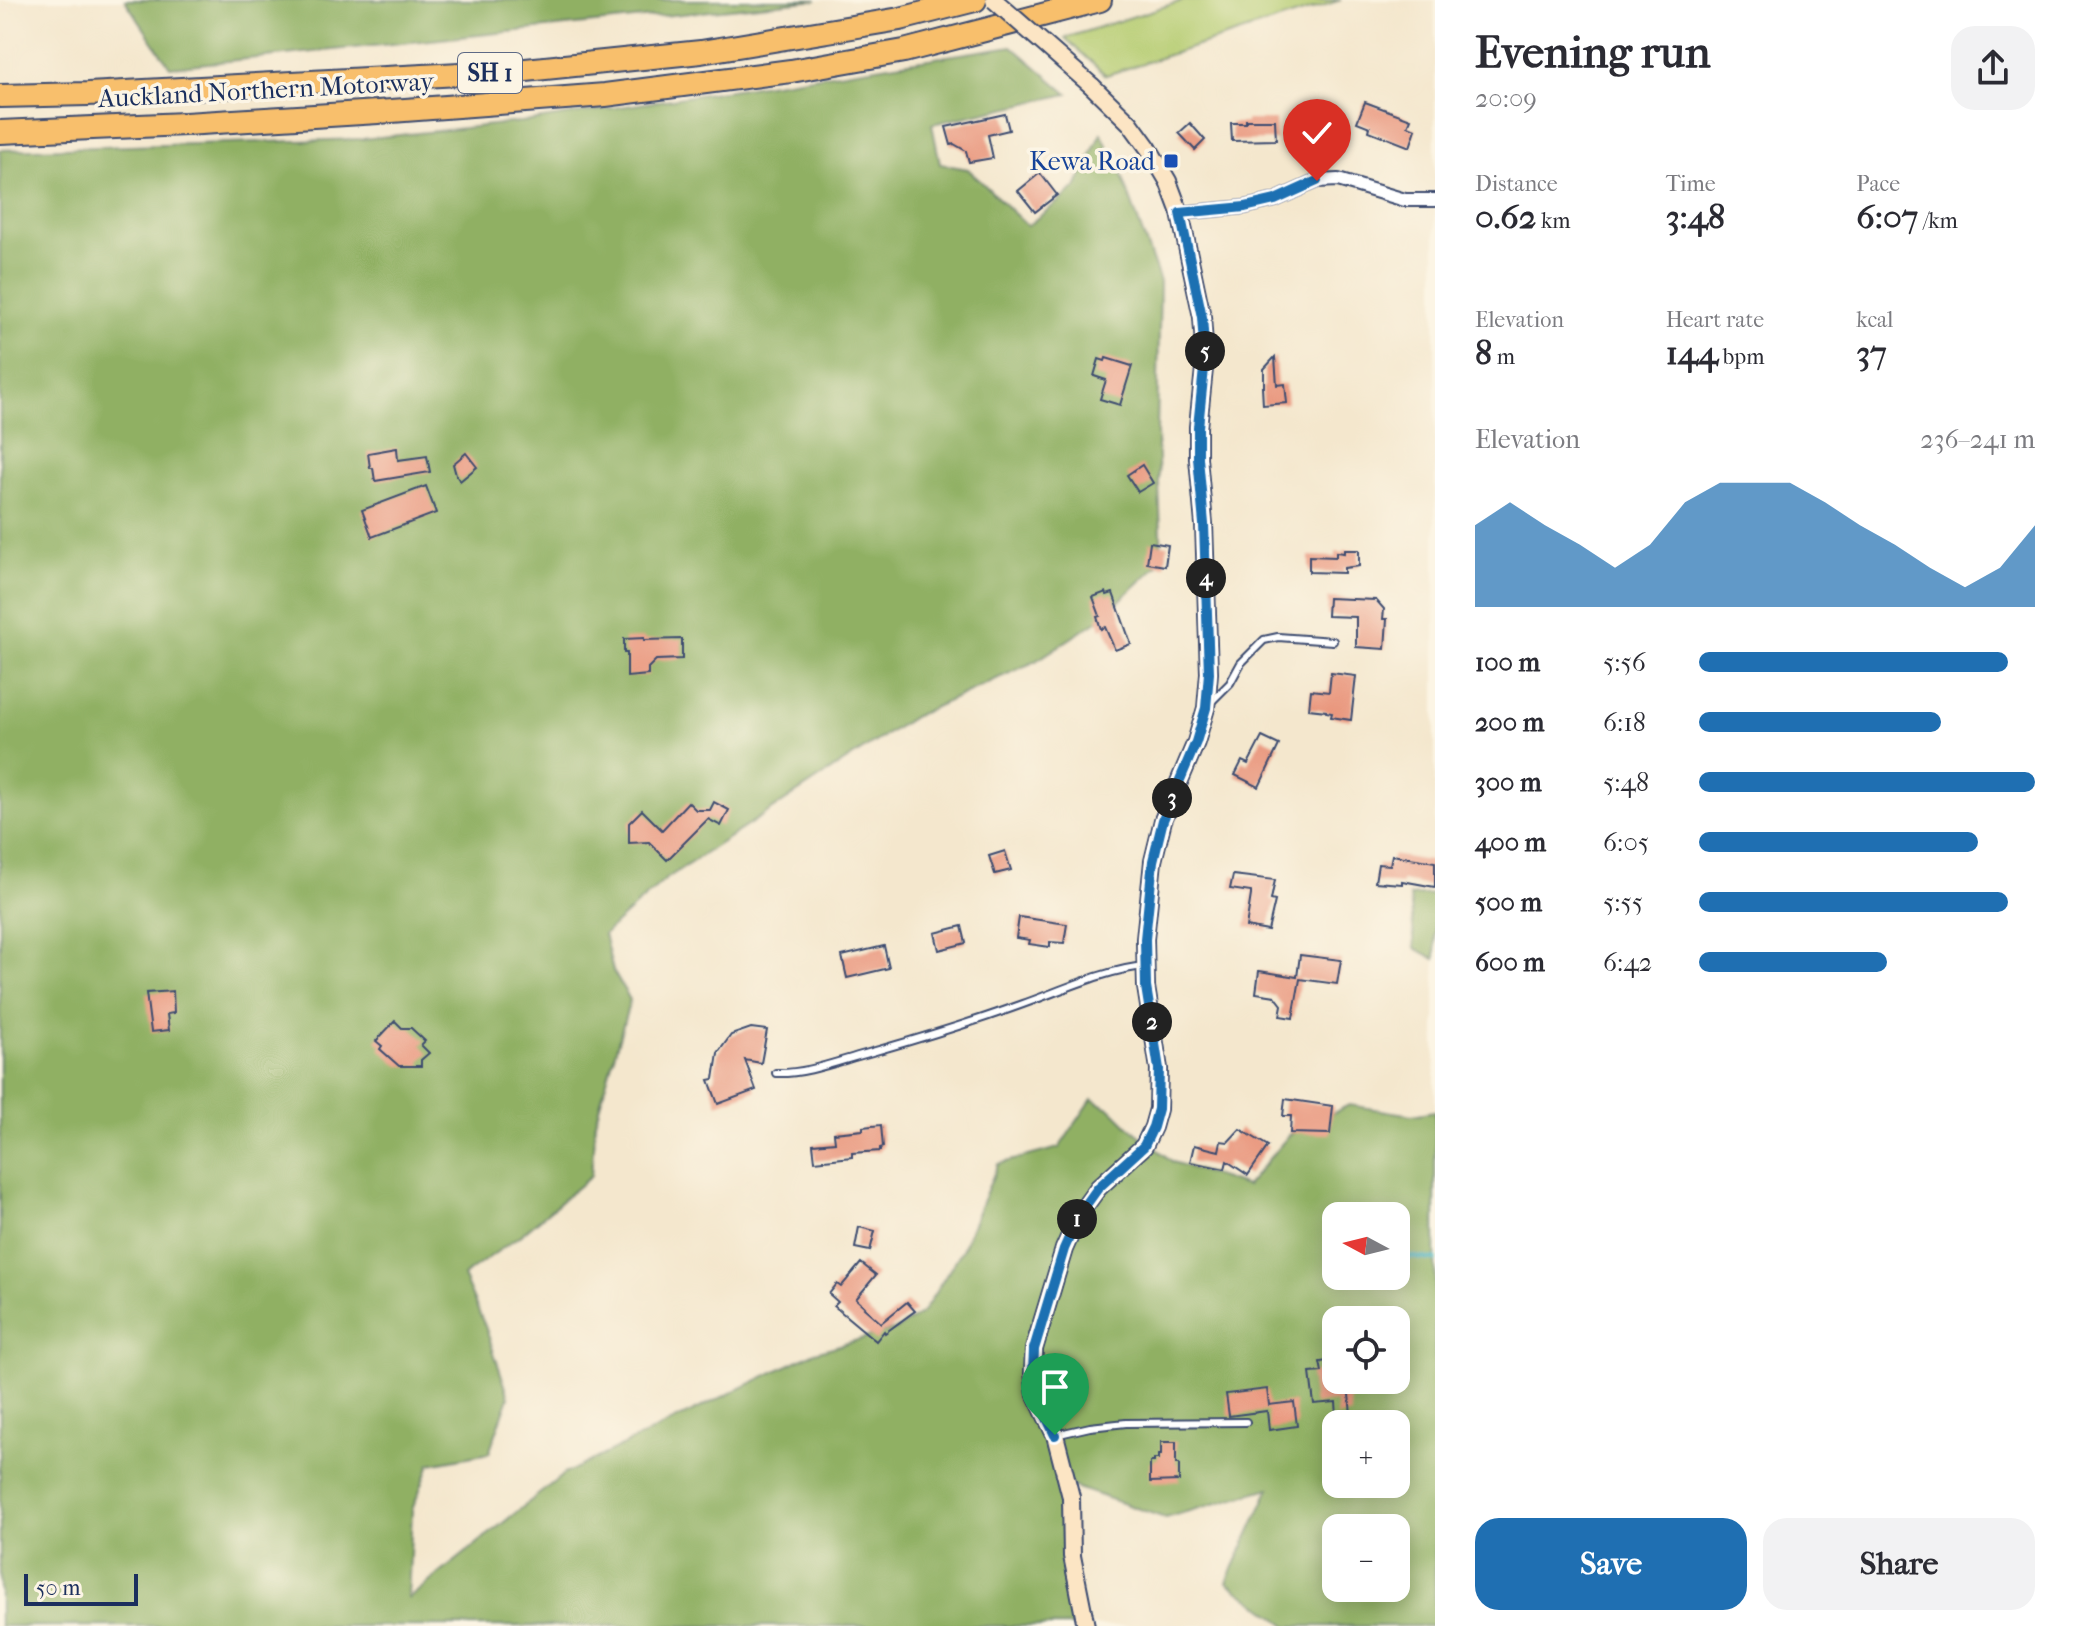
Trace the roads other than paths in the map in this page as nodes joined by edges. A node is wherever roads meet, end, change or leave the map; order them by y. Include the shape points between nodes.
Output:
1 (975, 0) edge
2 (994, 0) edge
3 (1100, 0) edge
4 (0, 96) edge
5 (0, 132) edge
6 (1435, 200) edge
7 (1180, 213) junction
8 (1333, 641) dead end
9 (1206, 708) junction
10 (1145, 966) junction
11 (776, 1073) dead end
12 (1246, 1422) dead end
13 (1055, 1435) junction
14 (1086, 1626) edge

1 - 4 highway, Auckland Northern Motorway / SH 1 via 900,19 701,52 516,71
2 - 7 street, bridge via 1130,123 1168,181
3 - 5 highway, Auckland Northern Motorway / SH 1 via 904,51 605,95
6 - 7 street via 1405,200 1338,180 1317,181 1275,200
7 - 9 street via 1202,317 1205,359 1198,458 1209,673
8 - 9 lane via 1264,640
9 - 10 street via 1153,861
10 - 11 lane via 945,1031 818,1067
10 - 13 street via 1158,1060 1158,1109 1144,1146 1098,1188 1064,1249 1034,1349 1036,1395
12 - 13 lane via 1126,1423
13 - 14 street via 1071,1497 1072,1556

